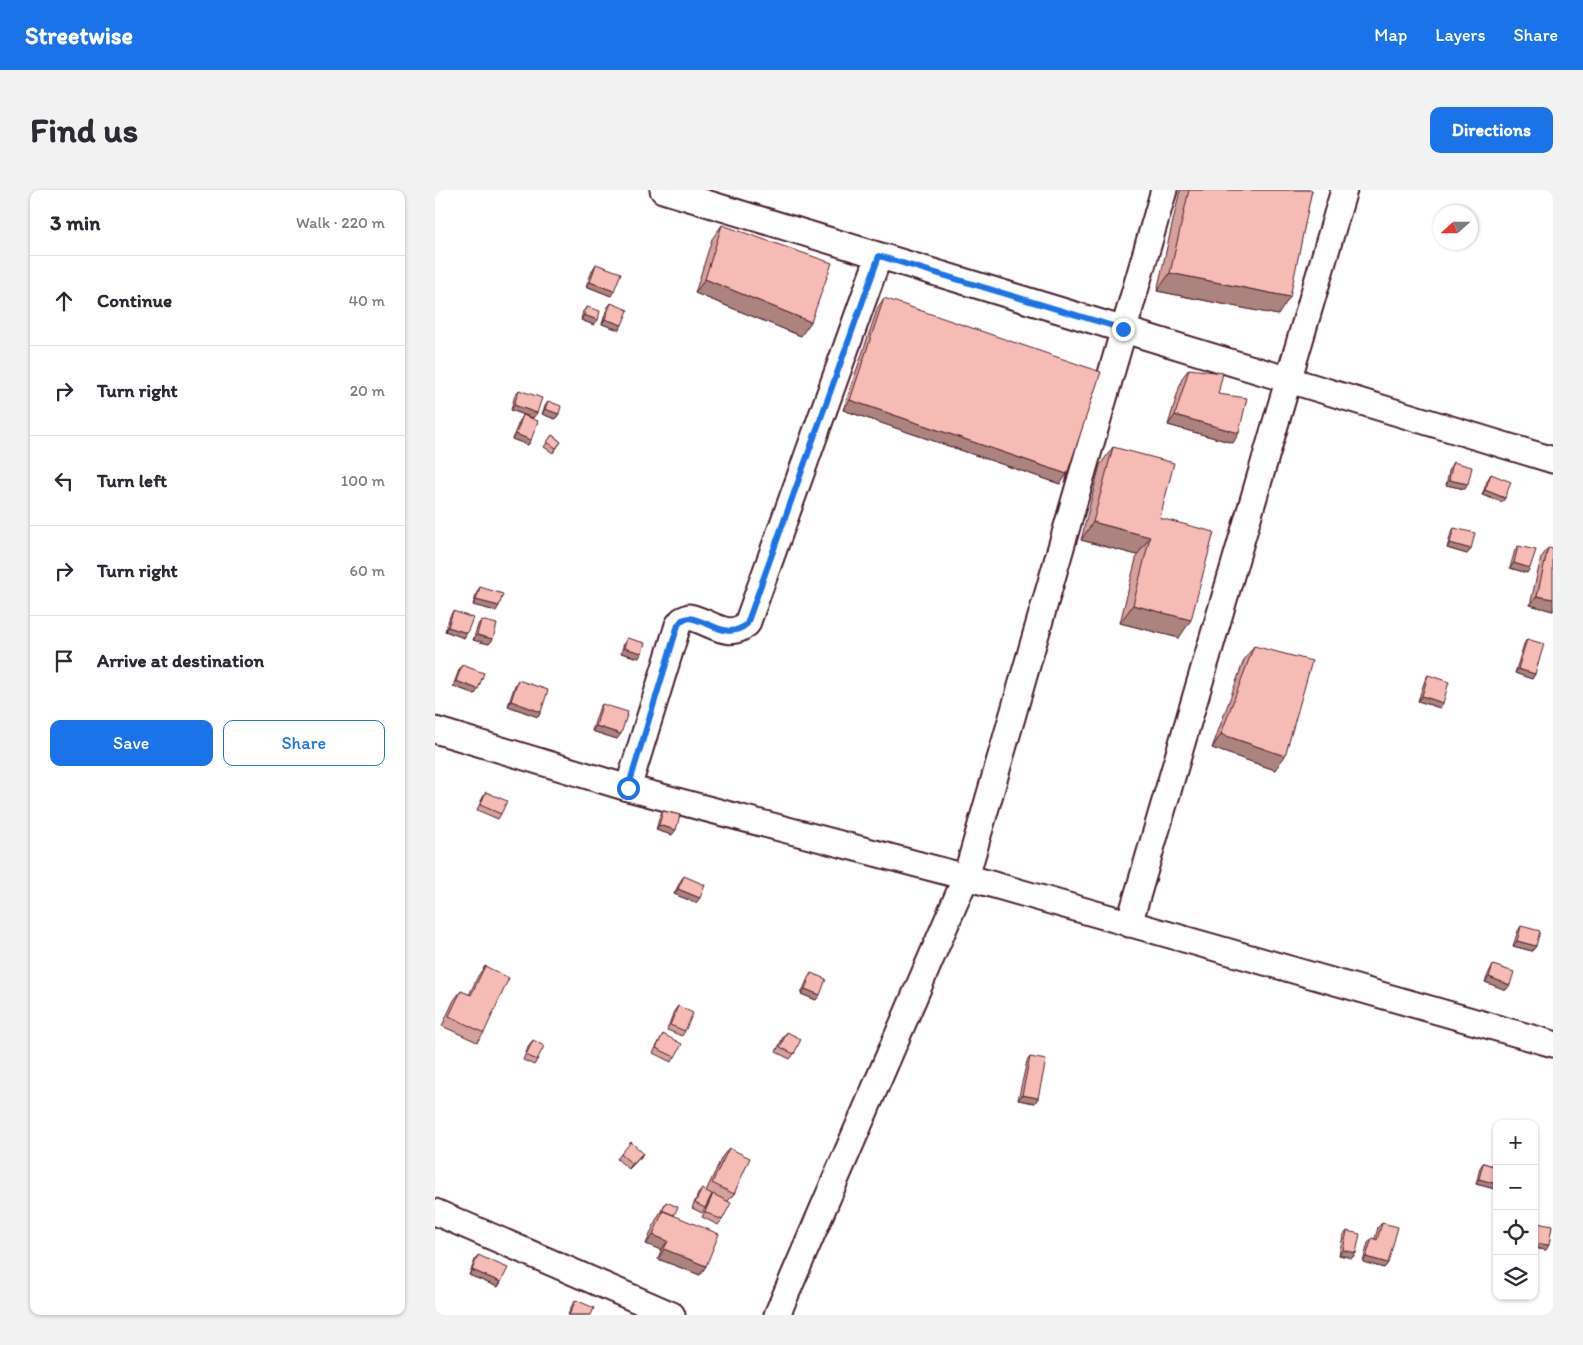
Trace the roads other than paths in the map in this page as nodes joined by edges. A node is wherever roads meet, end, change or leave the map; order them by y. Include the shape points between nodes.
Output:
1 (663, 190) edge
2 (1163, 190) edge
3 (1344, 190) edge
4 (879, 256) junction
5 (1123, 329) junction
6 (1290, 380) junction
7 (1553, 460) edge
8 (435, 730) edge
9 (628, 788) junction
10 (966, 877) junction
11 (1129, 924) junction
12 (1553, 1044) edge
13 (435, 1212) edge
14 (672, 1315) edge
15 (777, 1315) edge

1 - 4 street
2 - 5 street
3 - 6 street
4 - 5 street
4 - 9 street via 747,624 733,632 689,618 678,625
5 - 6 street
5 - 10 street
6 - 7 street
6 - 11 street
8 - 9 street
9 - 10 street
10 - 11 street
10 - 15 street
11 - 12 street
13 - 14 street

